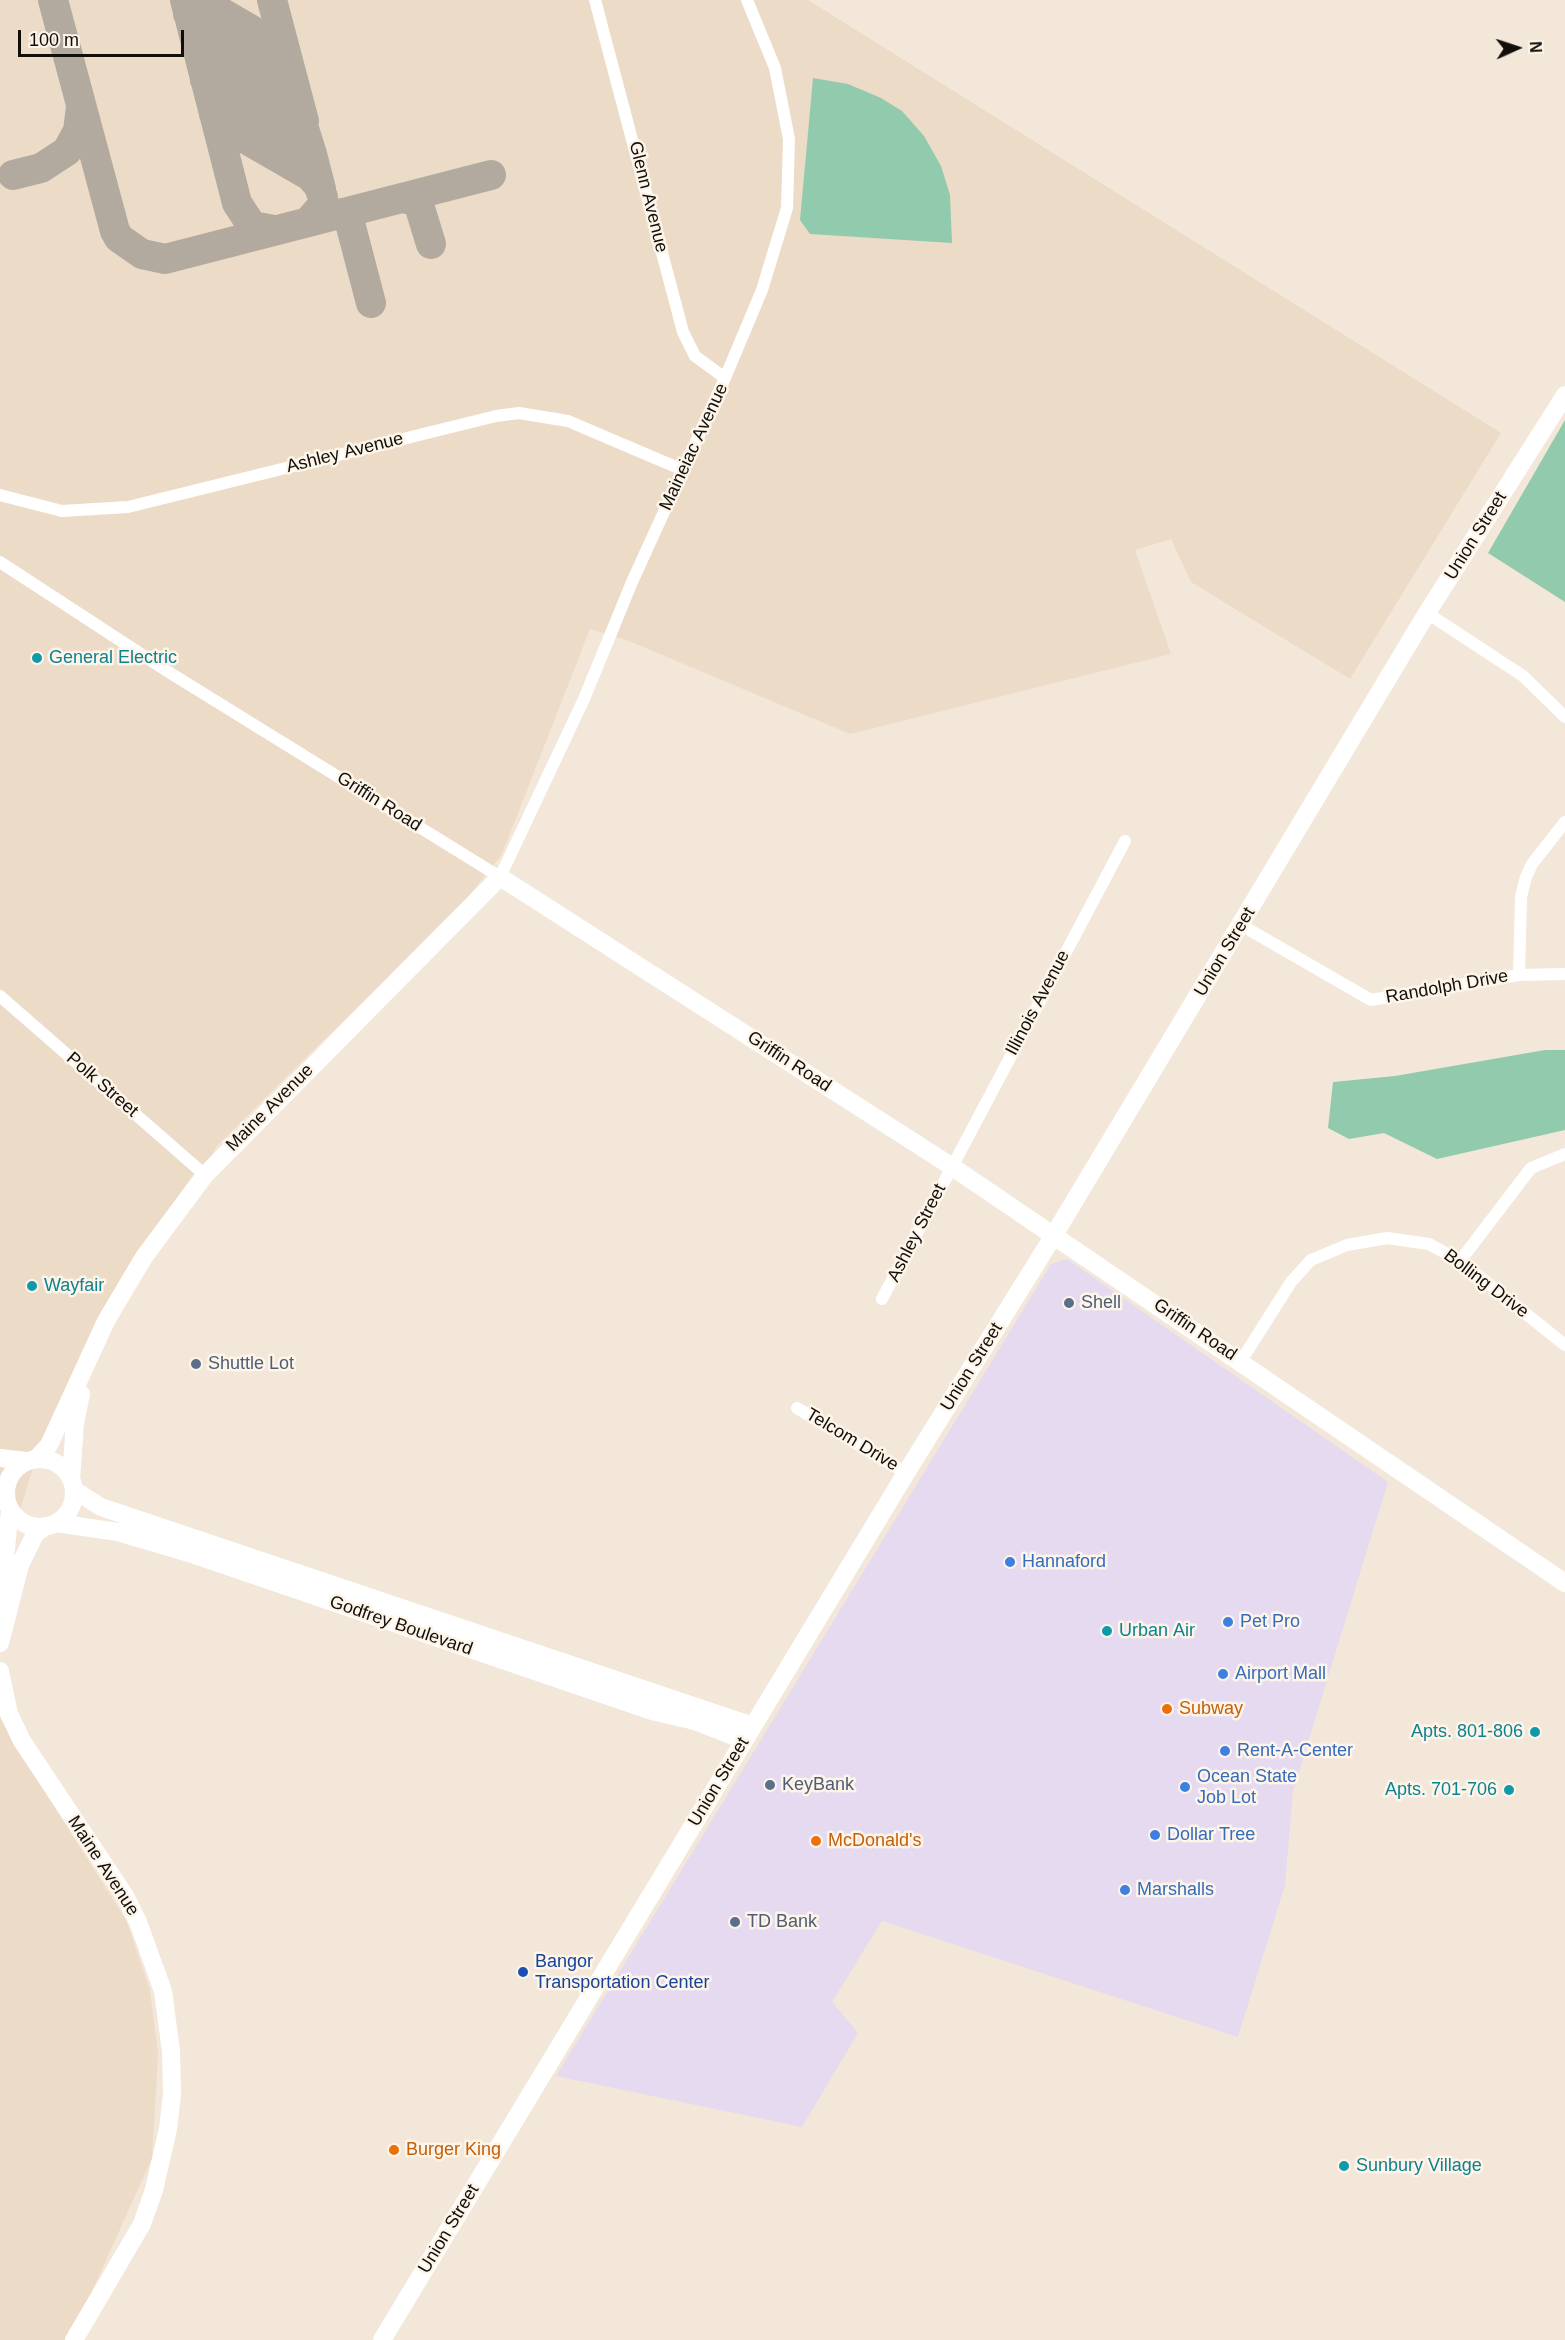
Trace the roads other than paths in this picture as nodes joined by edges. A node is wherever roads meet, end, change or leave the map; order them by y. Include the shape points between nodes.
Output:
1 (595, 0) edge
2 (747, 0) edge
3 (725, 378) junction
4 (1565, 395) edge
5 (683, 470) junction
6 (0, 495) edge
7 (0, 562) edge
8 (1427, 613) junction
9 (1565, 717) edge
10 (1565, 822) edge
11 (1125, 841) dead end
12 (500, 878) junction
13 (1241, 925) junction
14 (1565, 974) edge
15 (1519, 975) junction
16 (0, 996) edge
17 (1565, 1154) edge
18 (951, 1166) junction
19 (205, 1175) junction
20 (1054, 1234) junction
21 (1460, 1261) junction
22 (882, 1299) dead end
23 (1565, 1345) edge
24 (1241, 1361) junction
25 (82, 1371) junction
26 (798, 1408) dead end
27 (0, 1458) edge
28 (32, 1460) junction
29 (906, 1473) junction
30 (73, 1484) junction
31 (6, 1500) edge
32 (51, 1525) junction
33 (1565, 1583) edge
34 (0, 1613) edge
35 (0, 1643) edge
36 (0, 1671) edge
37 (748, 1733) junction
38 (74, 2340) edge
39 (382, 2340) edge

1 - 3 street, Glenn Avenue via 683,332 695,356
2 - 3 street, Maineiac Avenue via 775,68 789,139 787,208 762,290
3 - 5 street, Maineiac Avenue
4 - 8 street, Union Street
5 - 6 street, Ashley Avenue via 567,421 519,412 128,507 62,511
5 - 12 street, Maineiac Avenue via 584,699
7 - 12 street, Griffin Road
8 - 9 street via 1523,676
8 - 13 street, Union Street
10 - 15 street via 1526,877 1521,897
11 - 18 street, Illinois Avenue
12 - 18 street, Griffin Road
12 - 19 street, Maine Avenue
13 - 15 street, Randolph Drive via 1371,1000
13 - 20 street, Union Street
14 - 15 street, Randolph Drive
16 - 19 street, Polk Street
17 - 21 street via 1531,1168
18 - 20 street, Griffin Road
18 - 22 street, Ashley Street
19 - 25 street, Maine Avenue via 144,1257
20 - 24 street, Griffin Road
20 - 29 street, Union Street
21 - 23 street, Bolling Drive
21 - 24 street, Bolling Drive via 1429,1244 1387,1238 1347,1245 1311,1260 1291,1282
24 - 33 street, Griffin Road
25 - 28 street, Maine Avenue via 49,1445
25 - 30 street, Maine Avenue
26 - 29 street, Telcom Drive
27 - 28 street
28 - 30 street via 56,1462
28 - 31 street via 13,1473
29 - 37 street, Union Street
30 - 32 street via 70,1509
30 - 37 street, Godfrey Boulevard via 101,1507
31 - 32 street via 26,1523
31 - 34 street
32 - 35 street via 35,1534 20,1565
32 - 37 street, Godfrey Boulevard via 118,1533 189,1553
36 - 38 street, Maine Avenue via 9,1714 22,1741 125,1896 138,1922 163,1991 171,2051 168,2130 154,2190 142,2224
37 - 39 street, Union Street

